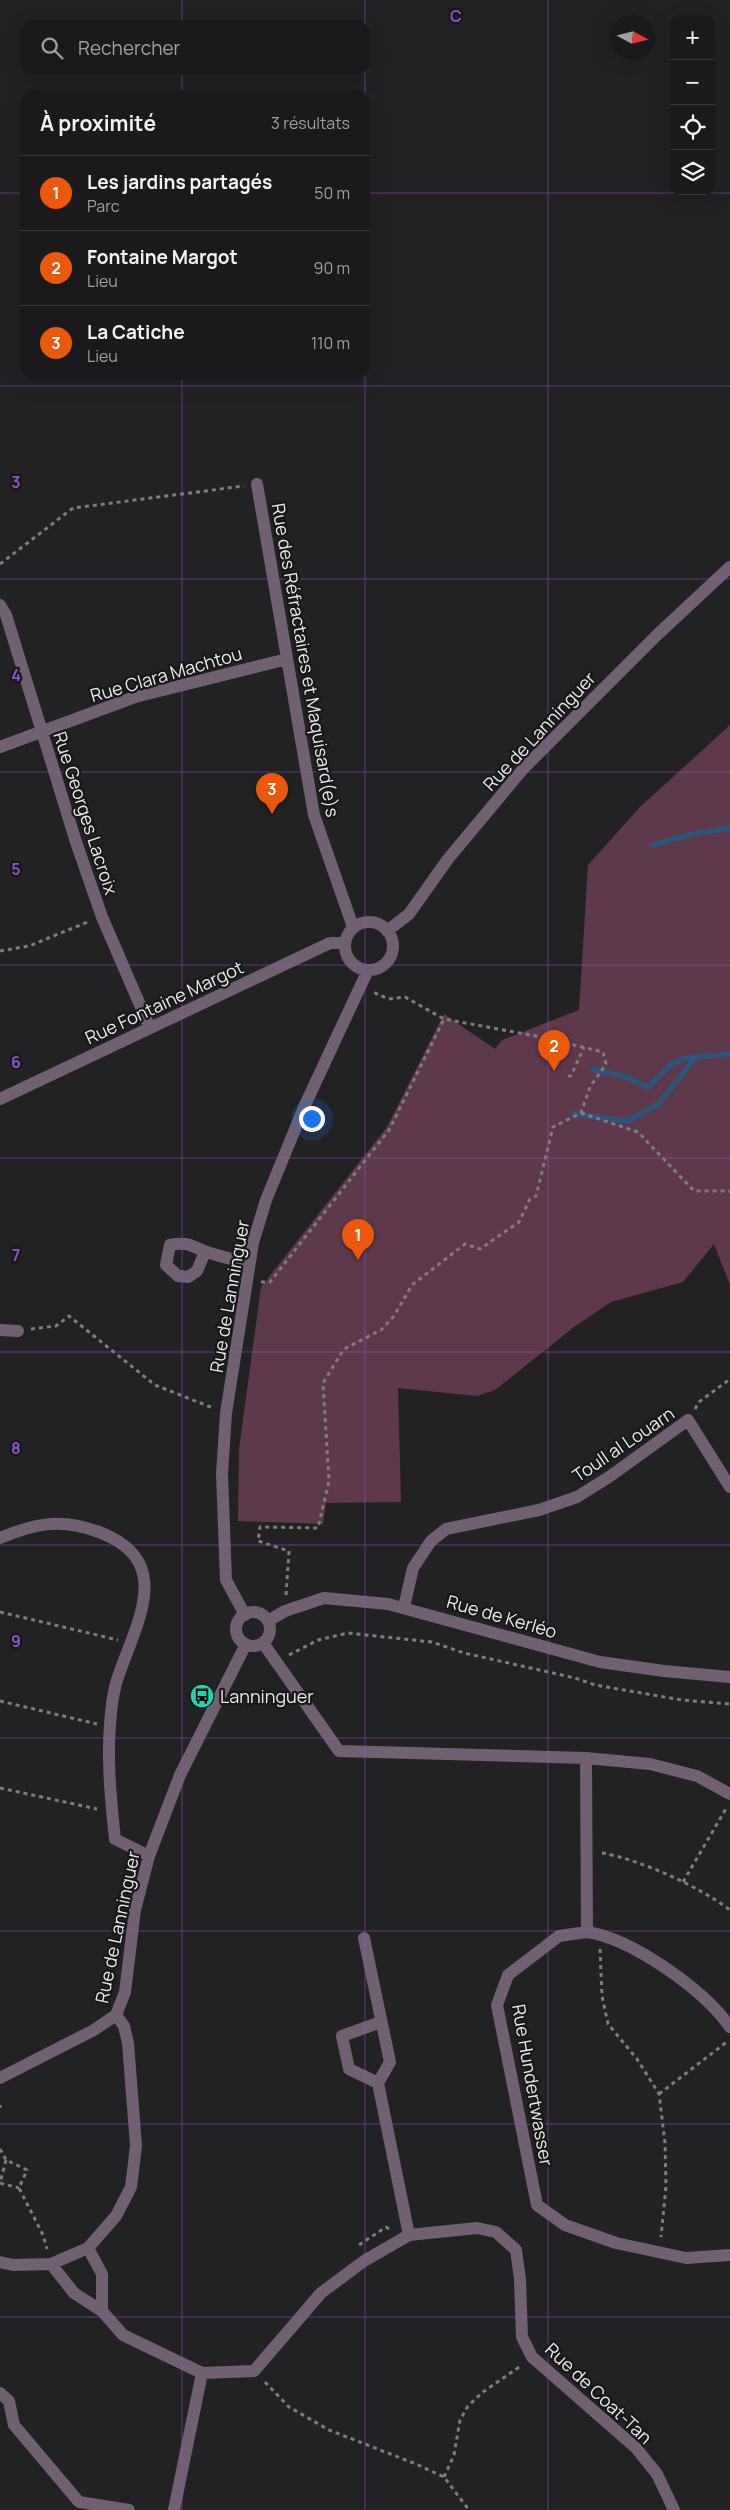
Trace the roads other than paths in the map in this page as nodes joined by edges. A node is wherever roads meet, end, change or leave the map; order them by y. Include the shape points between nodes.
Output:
1 (257, 484) road end
2 (730, 567) edge
3 (0, 605) edge
4 (287, 659) junction
5 (41, 732) junction
6 (0, 746) edge
7 (353, 927) junction
8 (387, 931) junction
9 (345, 943) junction
10 (368, 970) junction
11 (150, 1028) junction
12 (0, 1099) edge
13 (205, 1252) dead end
14 (250, 1263) junction
15 (0, 1330) edge
16 (18, 1331) road end
17 (730, 1487) edge
18 (0, 1538) edge
19 (404, 1607) junction
20 (245, 1615) junction
21 (268, 1621) junction
22 (263, 1643) junction
23 (246, 1644) junction
24 (730, 1677) edge
25 (586, 1758) junction
26 (730, 1794) edge
27 (149, 1856) junction
28 (593, 1933) junction
29 (364, 1938) dead end
30 (116, 2015) junction
31 (380, 2022) junction
32 (730, 2027) edge
33 (0, 2078) edge
34 (378, 2083) junction
35 (408, 2235) junction
36 (88, 2248) junction
37 (730, 2255) edge
38 (0, 2262) edge
39 (51, 2264) junction
40 (102, 2311) junction
41 (202, 2373) junction
42 (0, 2393) edge
43 (130, 2510) edge
44 (174, 2510) edge
45 (674, 2510) edge

1 - 4 street, Rue des Réfractaires et Maquisard(e)s
2 - 8 street, Rue de Lanninguer via 522,769 448,859 409,914
3 - 5 street, Rue Georges Lacroix via 6,615
4 - 5 street, Rue Clara Machtou via 135,697
4 - 7 street, Rue des Réfractaires et Maquisard(e)s via 314,815
5 - 6 street, Rue Clara Machtou
5 - 11 street, Rue Georges Lacroix via 102,917
7 - 8 street via 371,922
7 - 9 street
8 - 10 street via 393,945 388,960
9 - 10 street via 348,958 353,964
9 - 11 street, Rue Fontaine Margot via 330,943
10 - 14 street, Rue de Lanninguer via 266,1200
11 - 12 street, Rue Fontaine Margot
13 - 14 street
14 - 20 street, Rue de Lanninguer via 226,1413 222,1474 226,1580
15 - 16 street
17 - 19 street, Toull al Louarn via 688,1420 576,1497 539,1510 446,1529 430,1541 413,1568
18 - 27 street via 52,1522 83,1526 112,1537 131,1552 142,1571 146,1591 140,1618 117,1679 110,1726 115,1839
19 - 21 street, Rue de Kerléo via 324,1598 285,1611
19 - 24 street, Rue de Kerléo via 600,1662
20 - 21 street via 258,1613
20 - 23 street via 237,1630 239,1638
21 - 22 street via 270,1631
22 - 23 street
22 - 25 street via 339,1751
23 - 27 street, Rue de Lanninguer via 180,1775
25 - 26 street via 650,1764 697,1776
25 - 28 street
27 - 30 street, Rue de Lanninguer via 136,1910 125,1992
28 - 32 street via 651,1958 691,1987
28 - 37 street, Rue Hundertwasser via 559,1936 508,1975 497,2005 537,2205 565,2225 616,2243 686,2258
29 - 31 street
30 - 33 street via 94,2030
30 - 36 street, Rue de Lanninguer via 124,2026 128,2043 136,2146 132,2187 116,2216
31 - 34 street via 390,2062
31 - 34 street via 342,2036 349,2069
34 - 35 street
35 - 41 street, Rue de Coat-Tan via 364,2261 321,2293 254,2371
35 - 45 street, Rue de Coat-Tan via 477,2228 496,2232 516,2250 522,2337 532,2357 636,2448 657,2474
36 - 39 street, Rue de Lanninguer
36 - 40 street via 102,2274
38 - 39 street, Rue de Lanninguer
39 - 40 street via 74,2293
40 - 41 street via 123,2335
41 - 44 street
42 - 43 street via 9,2401 14,2425 79,2502

